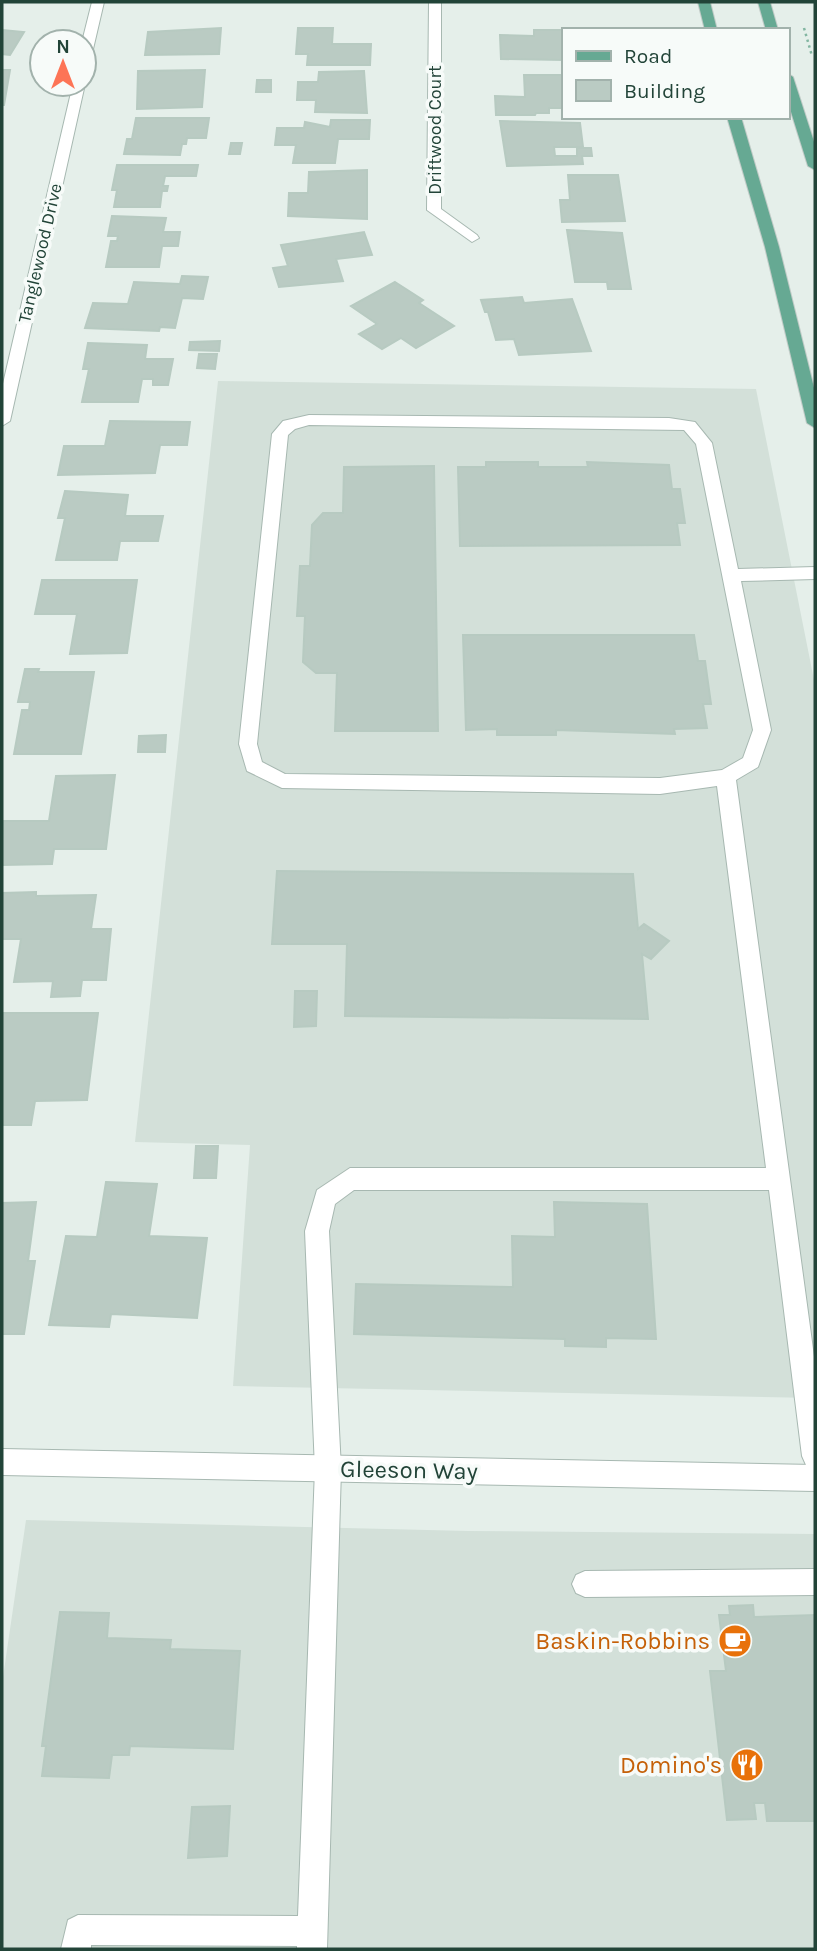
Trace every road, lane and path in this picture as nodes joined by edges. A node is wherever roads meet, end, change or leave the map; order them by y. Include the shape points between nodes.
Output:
1 (98, 2) edge
2 (435, 2) edge
3 (704, 2) edge
4 (764, 2) edge
5 (803, 23) dead end
6 (92, 28) edge
7 (710, 28) edge
8 (771, 28) edge
9 (812, 57) dead end
10 (789, 83) edge
11 (76, 98) edge
12 (735, 119) edge
13 (815, 166) edge
14 (472, 238) dead end
15 (2, 421) edge
16 (815, 423) edge
17 (815, 573) edge
18 (729, 575) junction
19 (726, 777) junction
20 (779, 1179) junction
21 (815, 1456) edge
22 (2, 1462) edge
23 (328, 1469) junction
24 (815, 1478) edge
25 (815, 1582) edge
26 (585, 1584) dead end
27 (313, 1940) edge
28 (76, 1949) edge

1 - 6 street
2 - 14 street, Driftwood Court via 434,210
3 - 7 main road
4 - 8 main road
5 - 9 path
10 - 13 main road
11 - 15 street, Tanglewood Drive
12 - 16 main road
17 - 18 street
18 - 19 street via 762,730 751,762
18 - 19 street via 704,443 689,426 309,420 289,425 280,434 248,744 254,766 282,781 660,786
19 - 20 street
20 - 21 street
20 - 23 street via 350,1179 325,1198 317,1231
22 - 23 street, Gleeson Way
23 - 24 street, Gleeson Way
23 - 27 street
25 - 26 street
27 - 28 street via 78,1930

